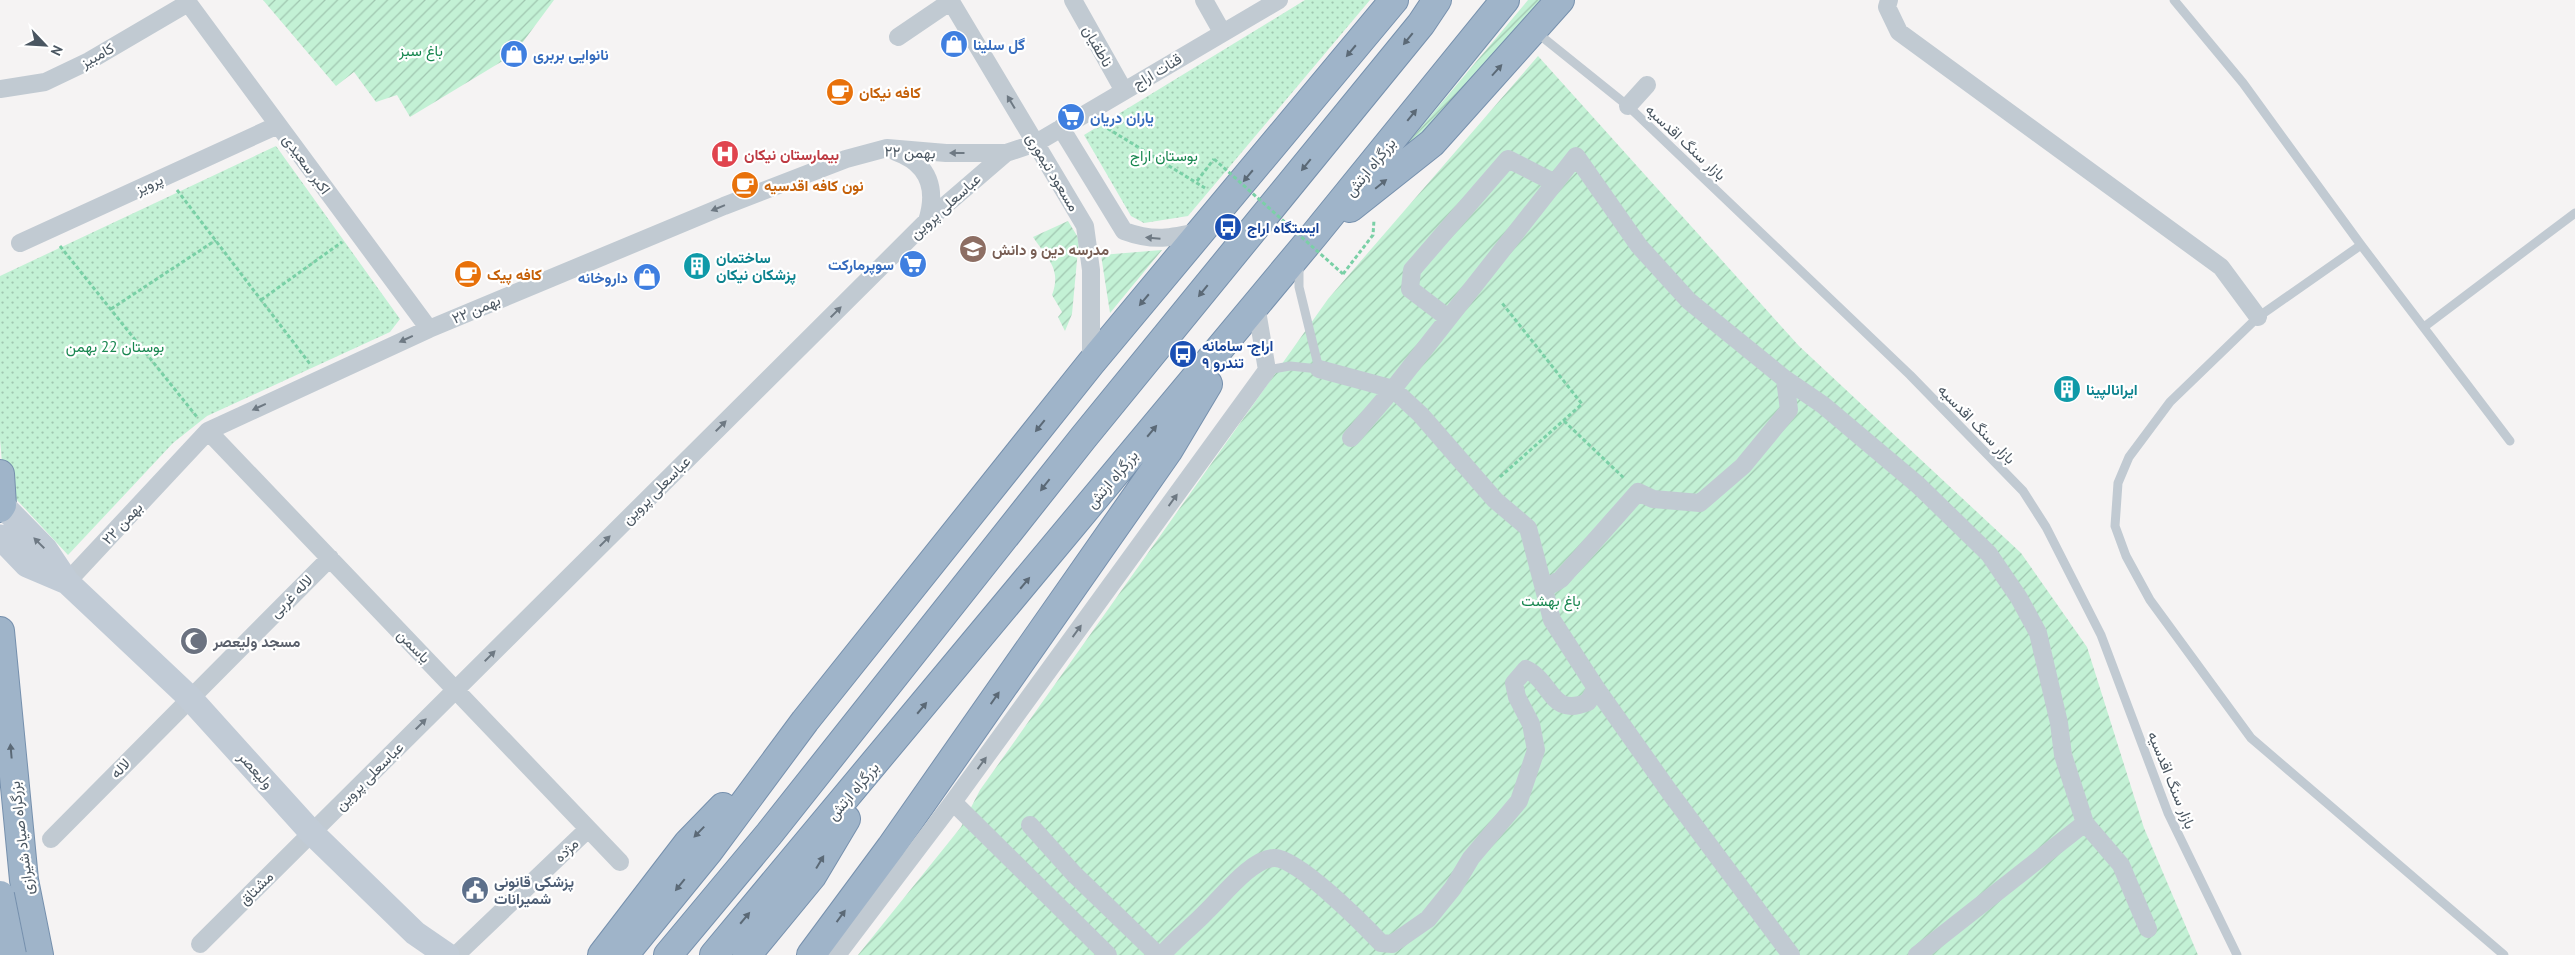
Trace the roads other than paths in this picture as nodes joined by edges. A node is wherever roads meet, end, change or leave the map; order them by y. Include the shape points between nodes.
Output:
1 (1073, 0) edge
2 (1204, 0) edge
3 (1279, 0) edge
4 (1394, 0) edge
5 (1438, 0) edge
6 (1506, 0) edge
7 (1560, 0) edge
8 (1890, 0) edge
9 (2174, 0) edge
10 (950, 1) edge
11 (187, 2) edge
12 (1534, 30) junction
13 (1222, 32) junction
14 (898, 37) dead end
15 (1647, 85) dead end
16 (0, 89) edge
17 (1124, 91) junction
18 (1628, 106) junction
19 (278, 125) junction
20 (1061, 128) junction
21 (1036, 143) junction
22 (887, 148) junction
23 (1006, 153) junction
24 (1555, 183) junction
25 (2575, 213) edge
26 (927, 221) junction
27 (1201, 231) junction
28 (20, 243) dead end
29 (1307, 244) junction
30 (2361, 245) junction
31 (1256, 305) junction
32 (1448, 318) junction
33 (2258, 318) junction
34 (2424, 327) junction
35 (429, 329) junction
36 (1091, 363) junction
37 (1319, 369) junction
38 (1267, 370) junction
39 (1785, 379) junction
40 (1393, 389) junction
41 (208, 431) junction
42 (1083, 438) junction
43 (1351, 438) dead end
44 (2510, 441) dead end
45 (1008, 467) junction
46 (0, 474) edge
47 (1, 505) edge
48 (0, 537) edge
49 (330, 558) junction
50 (67, 582) junction
51 (1544, 589) junction
52 (0, 631) edge
53 (1596, 688) junction
54 (456, 690) junction
55 (189, 697) junction
56 (890, 746) junction
57 (953, 802) junction
58 (2085, 823) junction
59 (1030, 826) dead end
60 (588, 829) junction
61 (312, 833) junction
62 (51, 840) dead end
63 (620, 862) dead end
64 (0, 895) edge
65 (2148, 930) dead end
66 (200, 944) dead end
67 (0, 945) edge
68 (1387, 949) edge
69 (608, 952) edge
70 (12, 955) edge
71 (16, 955) edge
72 (39, 955) edge
73 (446, 955) edge
74 (456, 955) edge
75 (668, 955) edge
76 (714, 955) edge
77 (747, 955) edge
78 (811, 955) edge
79 (837, 955) edge
80 (1108, 955) edge
81 (1158, 955) edge
82 (1162, 955) edge
83 (1791, 955) edge
84 (1917, 955) edge
85 (2237, 955) edge
86 (2504, 955) edge

1 - 17 street, ناطقیان
2 - 13 street
3 - 13 street, قنات اراج
4 -> 27 highway
5 -> 42 highway
29 -> 6 highway, بزرگراه ارتش
7 - 12 highway
8 - 33 street via 1887,7 1899,32 2221,268
9 - 30 lane via 2243,83
10 - 14 street
21 -> 10 street, مسعود تیموری
11 - 16 street, کامبیز via 89,61 45,82
11 - 19 street, اکبر سعیدی
12 - 18 lane, بازار سنگ اقدسیه
29 -> 12 highway via 1432,143
13 - 17 street, قنات اراج
15 - 18 street
17 - 20 street, قنات اراج
18 - 85 lane, بازار سنگ اقدسیه via 1910,375 2024,491 2101,635 2168,813
19 - 28 street, پرویز
19 - 35 street, اکبر سعیدی
20 - 21 street, قنات اراج
27 -> 20 street, مسعود تیموری via 1163,239 1124,231
21 - 23 street, قنات اراج
21 - 36 street, مسعود تیموری via 1085,226 1091,270
23 -> 22 street, ۲۲ بهمن via 946,153
22 - 26 street via 915,162 926,174 932,187
22 -> 35 street, ۲۲ بهمن via 846,159 724,206
23 - 26 street, عباسعلی پروین
24 - 32 street
24 - 32 street via 1508,159 1412,270 1410,289
24 - 39 street via 1576,156 1639,246 1690,301
25 - 34 lane
54 -> 26 street, عباسعلی پروین
27 -> 36 highway
29 - 31 highway, بزرگراه ارتش
29 - 37 lane via 1299,287
30 - 33 lane
30 - 34 lane
31 - 38 street
56 -> 31 highway, بزرگراه ارتش
78 -> 31 highway via 891,847 1168,450
32 - 40 street
33 - 86 lane via 2170,402 2129,457 2118,483 2115,526 2126,556 2150,600 2251,738
34 - 44 lane
35 -> 41 street, ۲۲ بهمن
36 - 42 highway
36 -> 45 highway
37 - 38 lane via 1290,366
37 - 40 street
57 -> 38 street
39 - 51 street via 1789,410 1743,466 1700,503 1652,499 1638,492 1561,579
39 - 58 street via 1823,405 1918,485 1989,554 2019,598 2038,634 2063,754
40 - 43 street
40 - 51 street via 1420,414 1486,490 1528,528
41 - 49 street, یاسمن
41 - 50 street, ۲۲ بهمن
42 - 45 highway
42 -> 75 highway via 769,834
45 -> 69 highway via 805,721 708,852
46 - 47 highway
50 -> 47 main road, ولیعصر via 45,549
48 - 50 main road, ولیعصر via 27,565
49 - 54 street, یاسمن
49 - 55 street, لاله غربی
50 - 55 main road, ولیعصر
51 - 53 street via 1552,620
72 -> 52 highway, بزرگراه صیاد شیرازی via 24,880
53 - 68 street via 1588,702 1568,707 1557,702 1535,674 1526,670 1514,683 1517,697 1531,724 1536,750 1519,801 1471,858 1428,920
53 - 83 street
54 - 60 street, یاسمن
61 -> 54 street, عباسعلی پروین
55 - 61 main road, ولیعصر
55 - 62 street, لاله
76 -> 56 highway, بزرگراه ارتش
77 -> 56 highway via 812,876
57 - 79 street
57 - 80 street
58 - 65 street via 2121,865
58 - 84 street
59 - 81 street via 1074,874
60 - 63 street, یاسمن
60 - 74 street, مژده
61 - 66 street, مشتاق
61 - 73 main road, ولیعصر via 415,933
64 - 70 highway, بزرگراه صیاد شیرازی, bridge
67 - 71 highway
68 - 82 street via 1356,917 1290,862 1274,858 1256,865 1240,878

